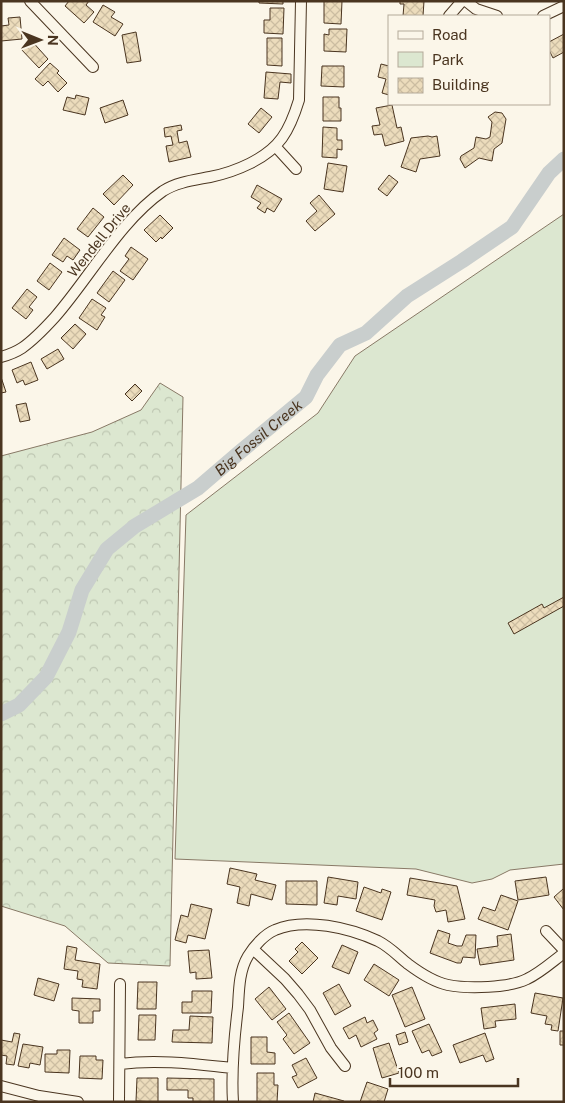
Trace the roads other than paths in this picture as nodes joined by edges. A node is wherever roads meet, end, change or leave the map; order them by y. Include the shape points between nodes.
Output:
1 (30, 1) edge
2 (301, 1) edge
3 (462, 1) edge
4 (466, 1) edge
5 (564, 6) edge
6 (451, 15) edge
7 (494, 15) edge
8 (544, 15) edge
9 (94, 67) dead end
10 (275, 146) junction
11 (296, 168) dead end
12 (1, 357) edge
13 (546, 932) dead end
14 (253, 949) junction
15 (564, 952) edge
16 (120, 984) dead end
17 (120, 1064) junction
18 (345, 1066) dead end
19 (232, 1068) junction
20 (1, 1086) edge
21 (78, 1102) edge
22 (119, 1102) edge
23 (233, 1102) edge

1 - 9 street
2 - 10 street, Wendell Drive via 300,100
3 - 6 street
4 - 7 street via 476,9
5 - 8 street
10 - 11 street
10 - 12 street, Wendell Drive via 242,168 164,190 118,235 39,335 20,349
13 - 15 street
14 - 15 street via 274,930 303,925 334,927 380,942 439,982 482,988 525,980
14 - 18 street via 298,994
14 - 19 street via 241,978
16 - 17 street
17 - 19 street via 163,1062
17 - 22 street
19 - 23 street
20 - 21 street

